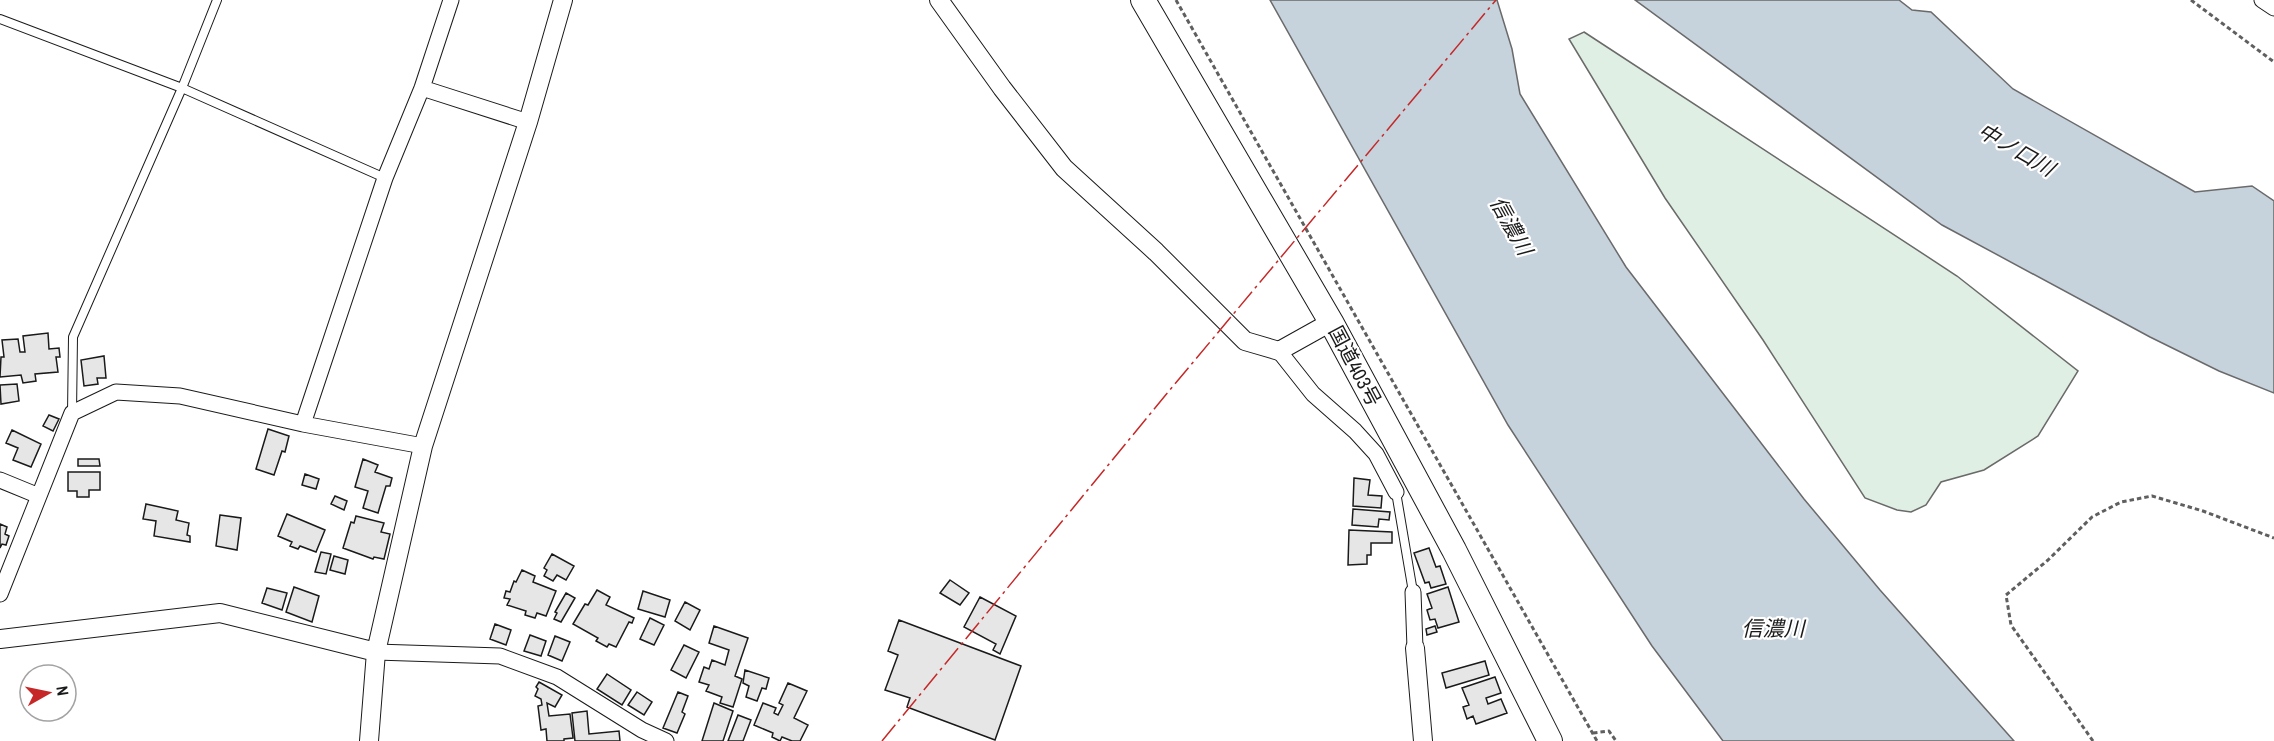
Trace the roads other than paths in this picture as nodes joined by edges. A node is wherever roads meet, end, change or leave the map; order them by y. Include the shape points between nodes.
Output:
1 (217, 0) edge
2 (451, 0) edge
3 (563, 0) edge
4 (939, 0) edge
5 (1143, 0) edge
6 (2262, 0) edge
7 (2274, 8) edge
8 (0, 19) edge
9 (182, 88) junction
10 (422, 88) junction
11 (528, 122) junction
12 (386, 178) junction
13 (1331, 322) junction
14 (1279, 351) junction
15 (72, 413) junction
16 (303, 424) junction
17 (423, 446) junction
18 (0, 480) edge
19 (1396, 492) joint
20 (39, 496) junction
21 (1413, 592) joint
22 (0, 594) edge
23 (0, 639) edge
24 (1415, 648) joint
25 (376, 652) junction
26 (369, 741) edge
27 (666, 741) edge
28 (1423, 741) edge
29 (1550, 741) edge

1 - 9 lane
2 - 10 street
3 - 11 street
4 - 14 street via 1064,168 1245,341
5 - 13 highway, 国道403号
6 - 7 street
8 - 9 lane
9 - 12 lane
9 - 15 lane via 73,337
10 - 11 street
10 - 12 street
11 - 17 street
12 - 16 street
13 - 14 street
13 - 29 highway, 国道403号 via 1454,550
14 - 19 street via 1313,394 1376,454
15 - 16 street via 116,392 180,396
15 - 20 street
16 - 17 street
17 - 25 street
18 - 20 street
19 - 21 lane
20 - 22 street
21 - 24 street
23 - 25 street via 220,613
24 - 28 street
25 - 26 street
25 - 27 street via 500,656 557,677

